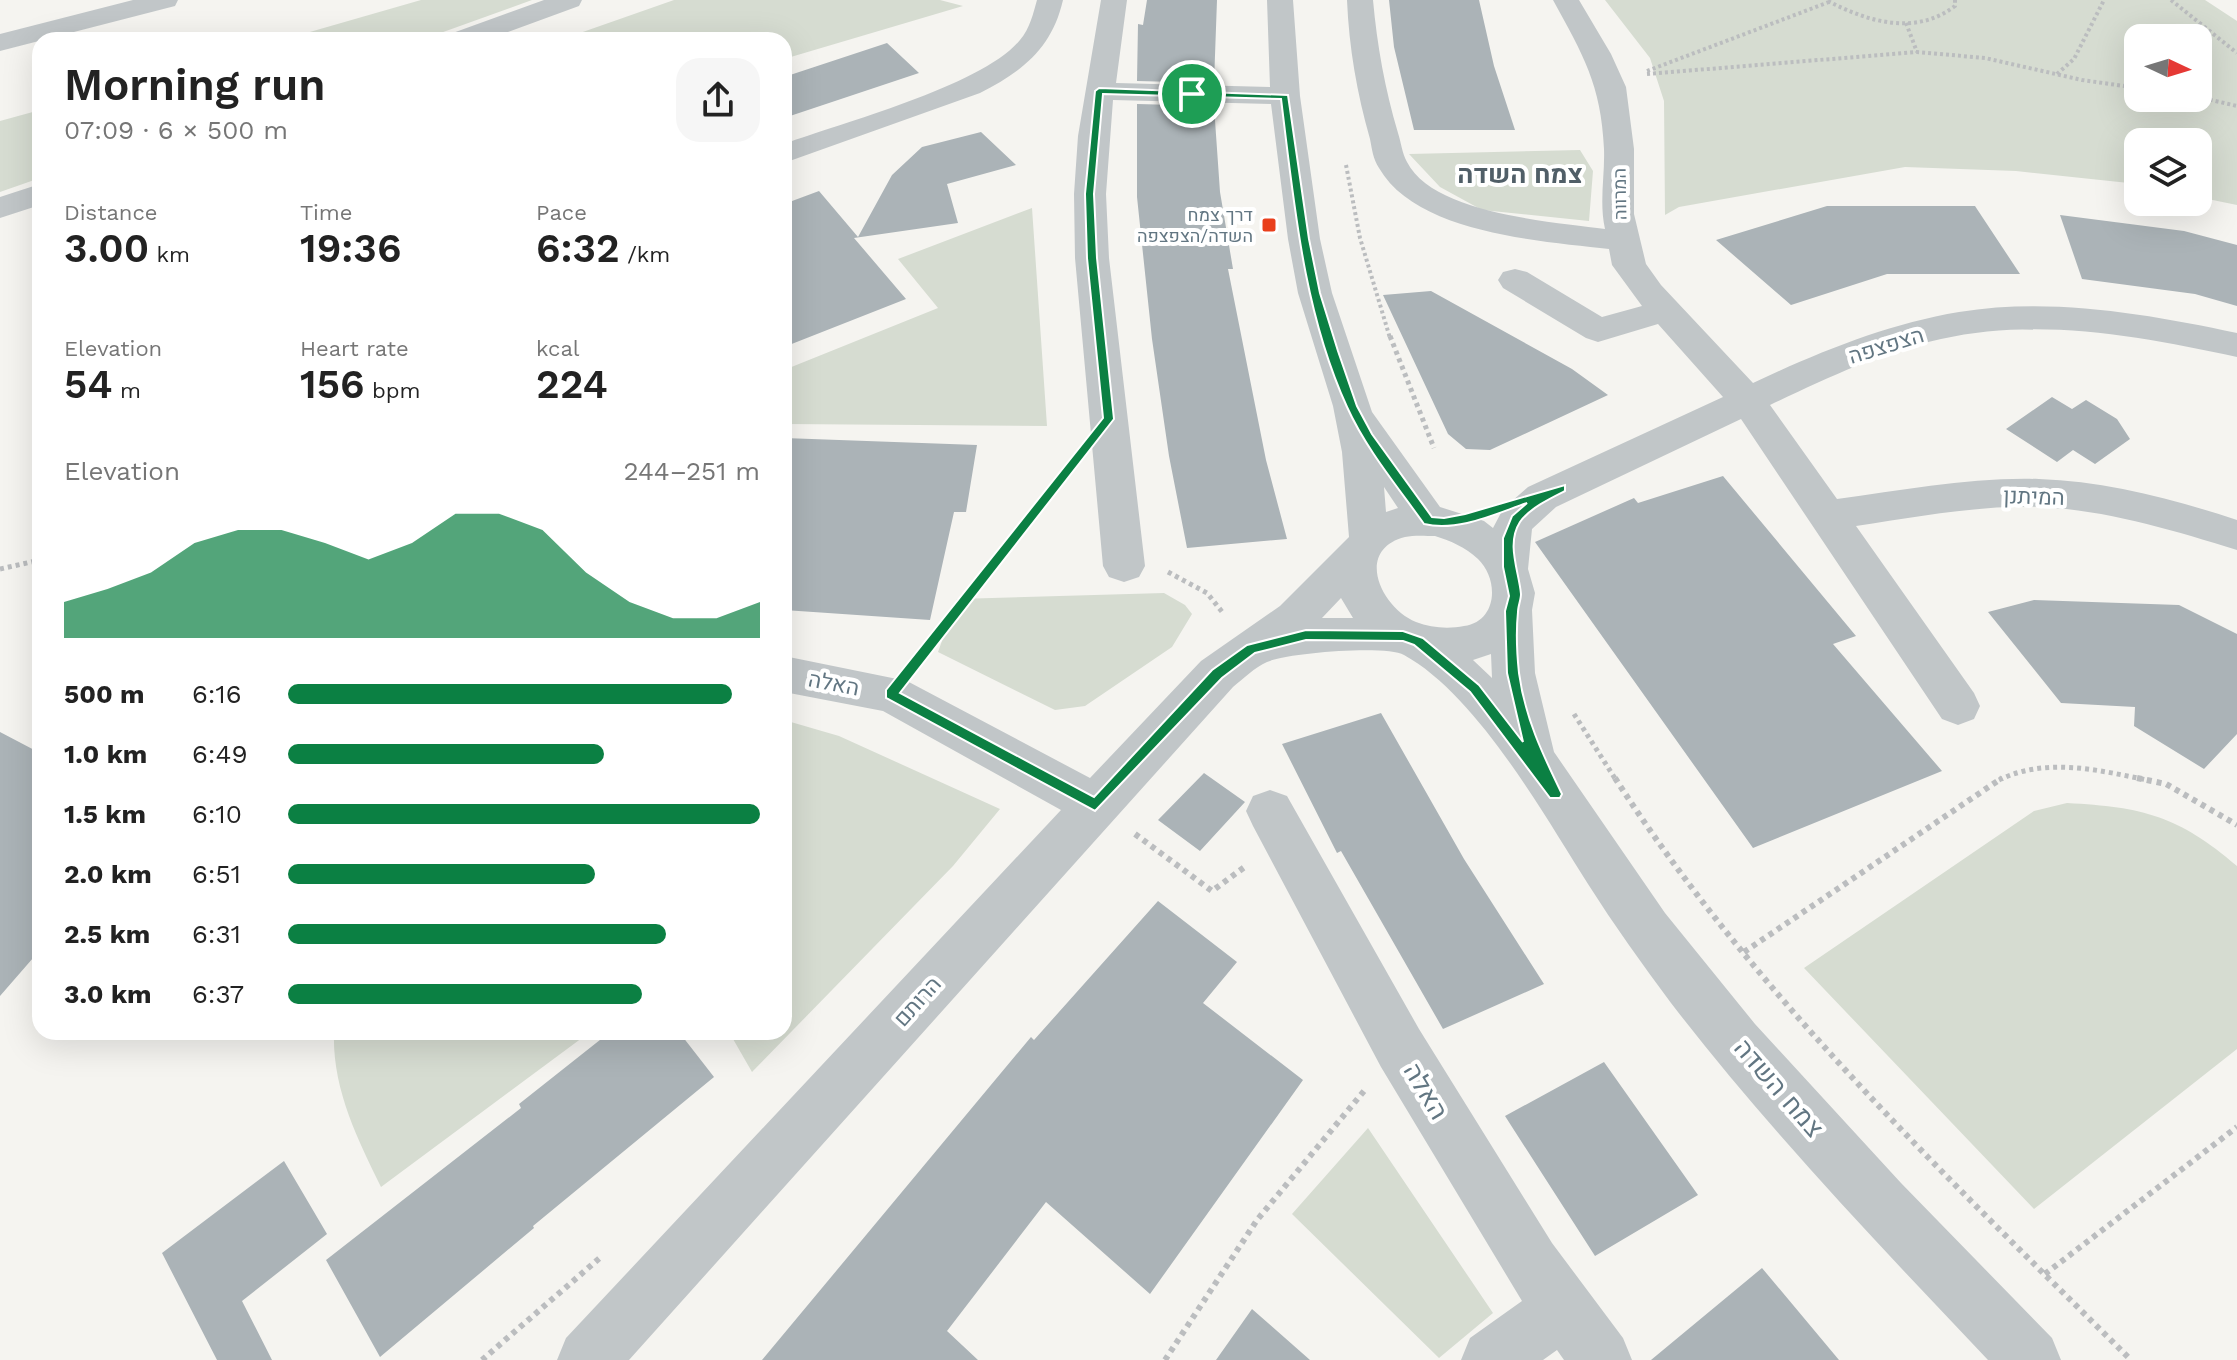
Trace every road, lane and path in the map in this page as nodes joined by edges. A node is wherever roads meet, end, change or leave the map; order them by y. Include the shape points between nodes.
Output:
1 (165, 0) edge
2 (569, 0) edge
3 (1050, 0) edge
4 (1114, 0) edge
5 (1280, 0) edge
6 (1360, 0) edge
7 (1566, 0) edge
8 (1955, 0) edge
9 (2104, 0) edge
10 (2171, 0) edge
11 (1828, 1) edge
12 (1906, 23) junction
13 (42, 32) edge
14 (482, 32) edge
15 (32, 35) edge
16 (0, 43) edge
17 (1917, 52) junction
18 (2237, 53) edge
19 (2057, 74) junction
20 (2124, 86) edge
21 (1099, 91) junction
22 (1285, 96) junction
23 (2212, 100) edge
24 (2237, 106) edge
25 (792, 151) edge
26 (1344, 157) dead end
27 (32, 197) edge
28 (0, 208) edge
29 (1623, 241) junction
30 (1515, 280) dead end
31 (1665, 311) junction
32 (2237, 345) edge
33 (1749, 402) junction
34 (1352, 406) junction
35 (1109, 419) junction
36 (1561, 488) junction
37 (1827, 515) junction
38 (1446, 521) junction
39 (2237, 535) edge
40 (1363, 548) junction
41 (32, 562) edge
42 (1124, 566) joint
43 (1509, 567) junction
44 (0, 569) edge
45 (1511, 611) junction
46 (1411, 639) junction
47 (1252, 648) junction
48 (792, 675) edge
49 (891, 694) junction
50 (1958, 706) dead end
51 (1572, 712) dead end
52 (1555, 794) junction
53 (1095, 805) junction
54 (2236, 822) edge
55 (1277, 824) joint
56 (1744, 952) junction
57 (1400, 1048) junction
58 (2237, 1127) edge
59 (2045, 1274) junction
60 (1563, 1308) junction
61 (588, 1360) edge
62 (1165, 1360) edge
63 (1492, 1360) edge
64 (1601, 1360) edge
65 (2030, 1360) edge
66 (2131, 1360) edge

1 - 13 street
2 - 14 street
3 - 25 street via 1038,38 998,72
4 - 21 street
5 - 22 street
6 - 29 street via 1376,110 1394,168 1425,196 1461,214
7 - 29 street, המרווה via 1611,87
8 - 12 path via 1946,15
9 - 19 path via 2074,59
10 - 18 path
11 - 12 path via 1880,21
11 - 17 path via 1640,74
12 - 17 path
15 - 16 street
17 - 19 path via 1985,58
19 - 20 path
21 - 22 street
21 - 35 street via 1090,194
22 - 34 street via 1315,293
23 - 24 path
26 - 38 path via 1373,290 1413,400
27 - 28 street
29 - 31 street, המרווה via 1629,265
30 - 31 street via 1598,330
31 - 33 street, המרווה
32 - 33 street, הצפצפה via 2132,326 1979,321 1874,346
33 - 36 street, הצפצפה
33 - 37 street
34 - 38 street via 1368,436
34 - 40 street via 1361,452
35 - 42 street
35 - 49 path
36 - 38 street, הצפצפה
36 - 43 street, הצפצפה via 1516,519 1509,538
37 - 39 street, המיתנן via 1975,495 2040,493 2140,509
37 - 50 street
38 - 40 street via 1386,528
38 - 43 street via 1483,539
40 - 46 street via 1353,573 1356,591 1383,624
40 - 47 street, הרותם via 1295,618
41 - 44 path
42 - 47 path via 1172,573 1207,593
43 - 45 street via 1514,582
45 - 46 street via 1501,625 1475,640 1442,645
45 - 52 street, צמח השדה via 1513,673 1522,716
46 - 47 street, הרותם via 1306,635
46 - 52 street, צמח השדה via 1475,689
47 - 53 street, הרותם via 1217,674
48 - 49 street, האלה
49 - 53 street, האלה
51 - 56 path via 1647,829
52 - 65 street, צמח השדה via 1648,931 1751,1058
53 - 55 path via 1212,891
53 - 61 street, הרותם
54 - 56 path via 2166,784 2046,766 2002,778
55 - 57 street, האלה
56 - 59 path via 1804,1023
57 - 60 street, האלה
57 - 62 path via 1257,1220
58 - 59 path
59 - 66 path
60 - 63 street
60 - 64 street, האלה

